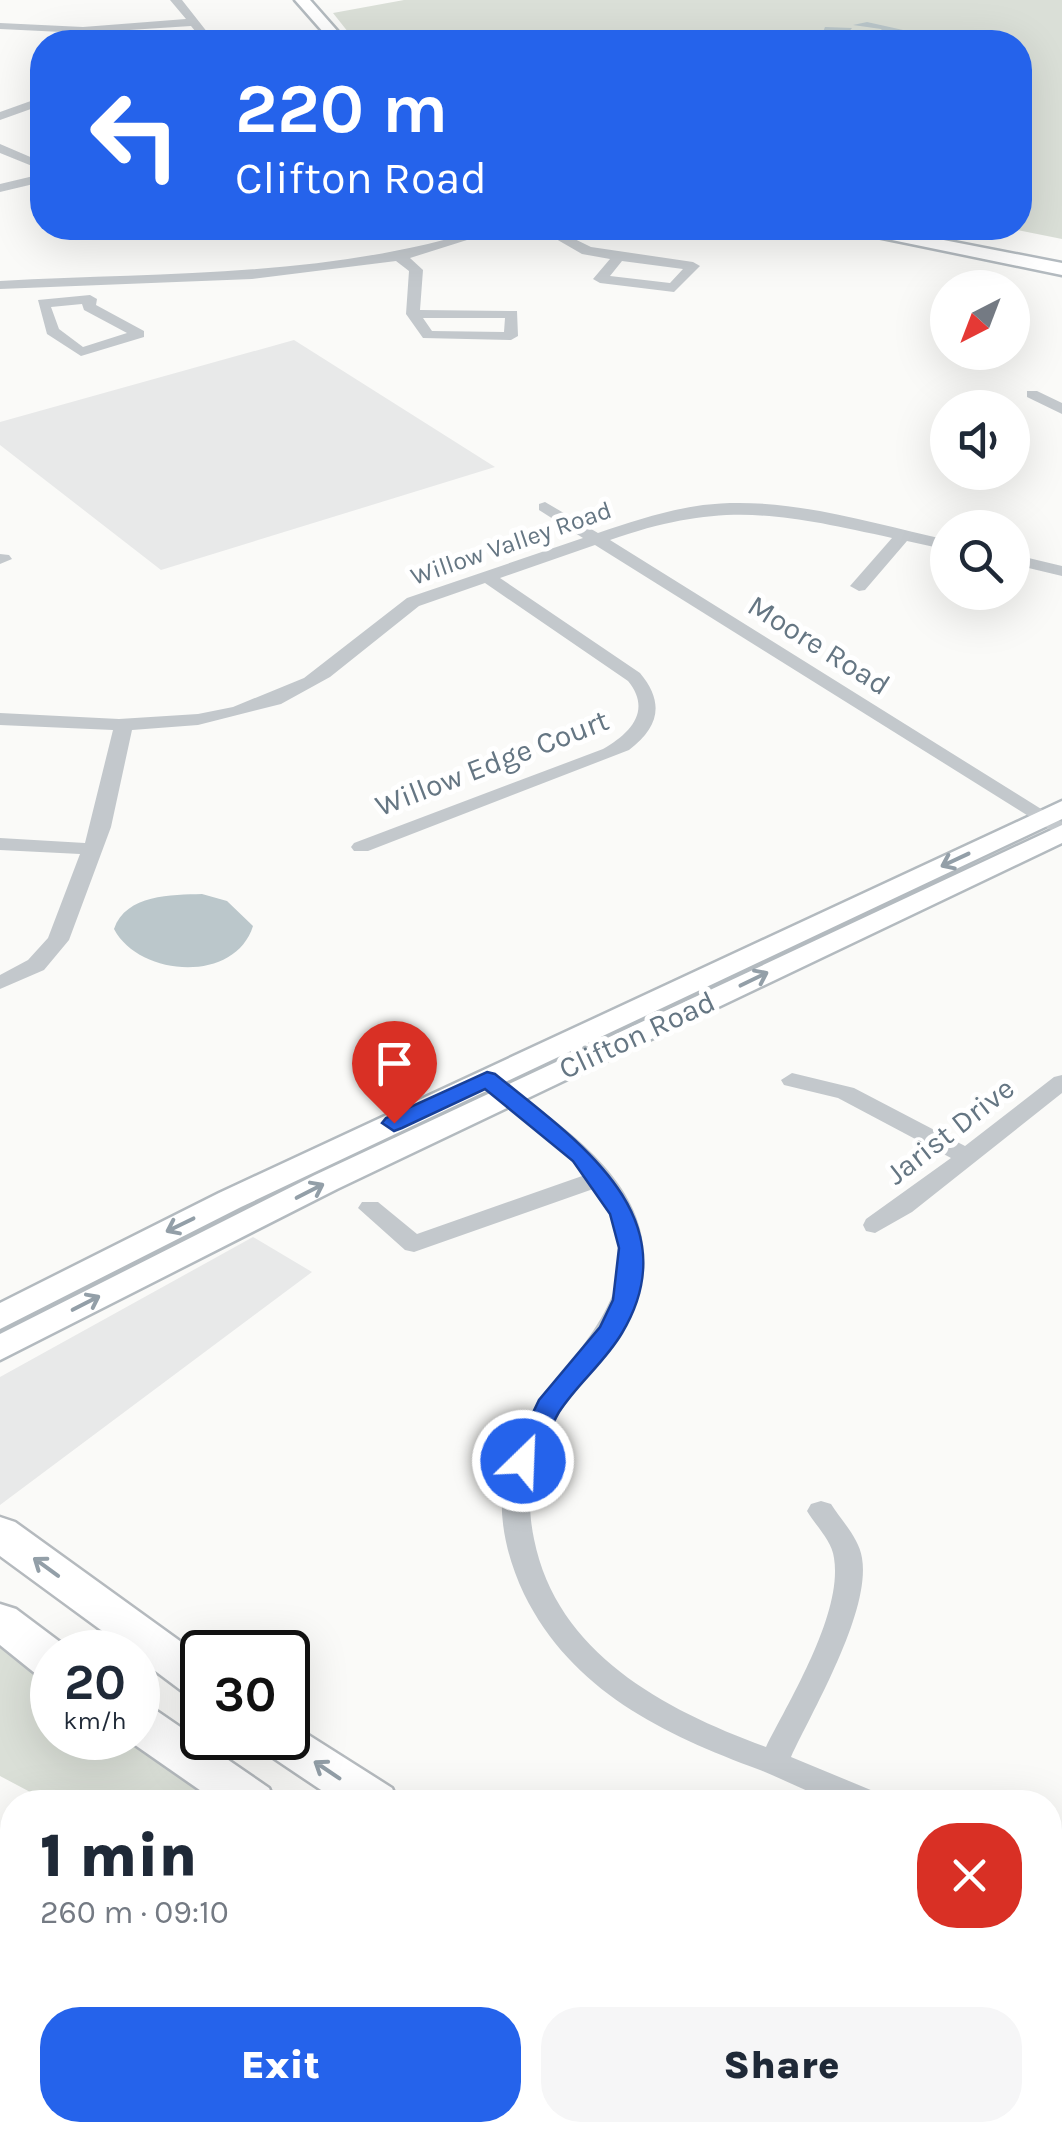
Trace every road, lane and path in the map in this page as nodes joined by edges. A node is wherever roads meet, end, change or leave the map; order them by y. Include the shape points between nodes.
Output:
1 (176, 0) edge
2 (284, 0) edge
3 (302, 0) edge
4 (194, 22) junction
5 (0, 26) edge
6 (200, 30) edge
7 (311, 30) edge
8 (329, 30) edge
9 (30, 105) edge
10 (0, 116) edge
11 (0, 148) edge
12 (30, 161) edge
13 (30, 181) edge
14 (0, 188) edge
15 (456, 240) edge
16 (566, 240) edge
17 (919, 240) edge
18 (962, 240) edge
19 (399, 256) junction
20 (618, 256) junction
21 (1062, 260) edge
22 (1062, 268) edge
23 (96, 283) junction
24 (0, 285) edge
25 (90, 299) junction
26 (413, 314) junction
27 (1032, 394) dead end
28 (1062, 409) edge
29 (546, 508) dead end
30 (903, 535) junction
31 (596, 539) junction
32 (930, 541) edge
33 (1030, 563) edge
34 (1062, 571) edge
35 (486, 576) junction
36 (859, 586) dead end
37 (0, 720) edge
38 (124, 724) junction
39 (1057, 823) edge
40 (0, 844) edge
41 (361, 847) dead end
42 (92, 849) junction
43 (0, 984) edge
44 (792, 1080) dead end
45 (1062, 1082) edge
46 (497, 1088) junction
47 (964, 1155) junction
48 (600, 1178) junction
49 (370, 1208) dead end
50 (875, 1224) dead end
51 (0, 1318) edge
52 (0, 1348) edge
53 (821, 1511) dead end
54 (0, 1533) edge
55 (0, 1621) edge
56 (30, 1644) edge
57 (180, 1665) edge
58 (160, 1737) edge
59 (310, 1758) edge
60 (774, 1760) junction
61 (235, 1790) edge
62 (358, 1790) edge
63 (840, 1790) edge

1 - 4 street
2 - 7 main road
3 - 8 main road
4 - 5 street via 84,30
4 - 6 street
9 - 10 street
11 - 12 street
13 - 14 street
15 - 19 street
16 - 20 street
17 - 22 main road
18 - 21 main road
19 - 23 street via 293,272
19 - 26 street via 416,270
20 - 20 street via 600,278 674,288 692,266
23 - 24 street
23 - 25 street
25 - 25 street via 43,304 52,331 81,352 139,334 89,307
26 - 26 street via 512,314 511,336 428,335
27 - 28 street
29 - 31 street, Moore Road
30 - 31 street, Willow Valley Road via 801,513 738,508 673,515
30 - 32 street, Willow Valley Road
30 - 36 street
31 - 35 street, Willow Valley Road
31 - 39 street, Moore Road
33 - 34 street
35 - 38 street, Willow Valley Road via 398,610 324,673 263,704 208,718
35 - 41 street, Willow Edge Court via 634,677 649,697 649,718 636,737 610,753
37 - 38 street, Willow Valley Road
38 - 42 street
39 - 46 main road, Clifton Road
40 - 42 street
42 - 43 street via 58,940 36,964
44 - 47 street via 846,1092
45 - 47 street, Jarist Drive
46 - 48 street
46 -> 51 main road, Clifton Road via 230,1200
52 -> 46 main road, Clifton Road
47 - 50 street, Jarist Drive
48 - 49 street via 414,1244
48 - 60 street via 622,1213 632,1248 626,1300 534,1431 517,1475 522,1552 534,1589 556,1623 613,1685 688,1731
53 - 60 street via 848,1555 850,1579
57 -> 54 main road
55 - 56 main road
58 - 61 main road
62 -> 59 main road
60 - 63 street

